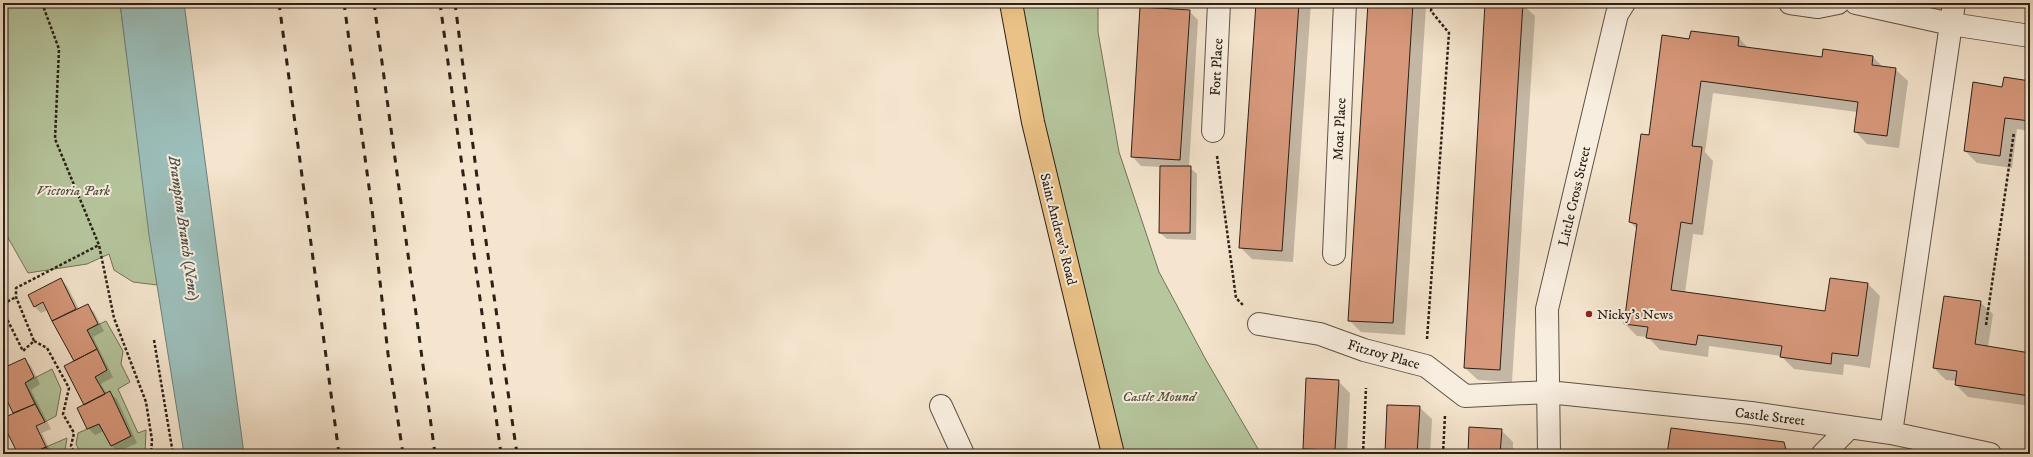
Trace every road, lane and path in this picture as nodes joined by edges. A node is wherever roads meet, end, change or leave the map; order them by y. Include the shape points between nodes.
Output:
1 (42, 3) edge
2 (1011, 3) edge
3 (1219, 3) edge
4 (1345, 3) edge
5 (1432, 3) edge
6 (1624, 3) edge
7 (1790, 3) edge
8 (1838, 3) edge
9 (1856, 3) edge
10 (1953, 13) edge
11 (2030, 36) edge
12 (1213, 131) joint
13 (2014, 132) dead end
14 (99, 245) junction
15 (1334, 254) dead end
16 (16, 297) junction
17 (3, 304) edge
18 (3, 310) edge
19 (1259, 324) joint
20 (1986, 325) dead end
21 (154, 340) dead end
22 (34, 341) junction
23 (1426, 366) junction
24 (1366, 388) dead end
25 (1548, 392) junction
26 (941, 406) dead end
27 (1446, 412) dead end
28 (1850, 427) junction
29 (1890, 434) junction
30 (3, 442) edge
31 (6, 454) edge
32 (75, 454) edge
33 (151, 454) edge
34 (173, 454) edge
35 (963, 454) edge
36 (1113, 454) edge
37 (1363, 454) edge
38 (1443, 454) edge
39 (1549, 454) edge
40 (1823, 454) edge
41 (1990, 454) edge

1 - 14 path via 59,49 55,139
2 - 36 main road, Saint Andrew's Road via 1033,122
3 - 12 street, Fort Place
4 - 15 street, Moat Place
5 - 23 path via 1431,11 1449,33
6 - 25 street, Little Cross Street via 1617,14 1547,309
7 - 8 street via 1818,7
9 - 10 street
10 - 11 street
10 - 29 street
12 - 19 path via 1236,298
13 - 20 path
14 - 16 path via 16,288
14 - 33 path via 114,318 146,402 152,440
16 - 17 path
16 - 22 path
18 - 22 path via 23,351
19 - 23 street, Fitzroy Place via 1320,334 1364,350
21 - 34 path
22 - 32 path via 47,348 69,388 63,414 74,434 71,446
23 - 25 street, Fitzroy Place via 1465,396
24 - 37 path
25 - 28 street, Castle Street via 1751,413
25 - 39 street, Little Cross Street
26 - 35 street
27 - 38 path
28 - 29 street, Castle Street
28 - 40 street
29 - 41 street, Castle Street
30 - 31 path

